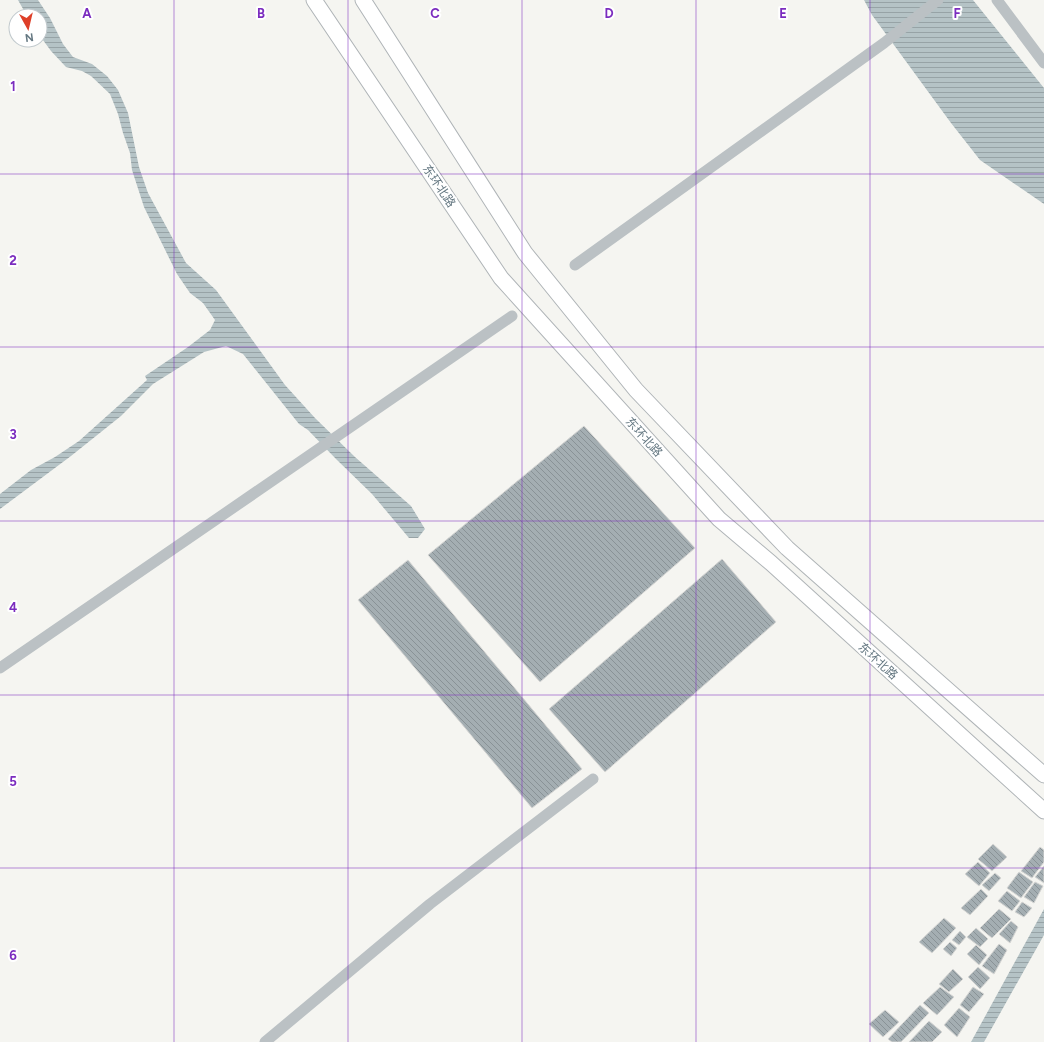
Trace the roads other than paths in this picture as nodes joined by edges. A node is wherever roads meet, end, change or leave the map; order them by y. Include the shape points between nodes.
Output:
1 (314, 0) edge
2 (363, 0) edge
3 (938, 0) edge
4 (997, 0) edge
5 (1044, 63) edge
6 (576, 265) dead end
7 (512, 316) dead end
8 (0, 668) edge
9 (1044, 775) edge
10 (593, 779) dead end
11 (1044, 811) edge
12 (265, 1042) edge

1 - 11 highway, 东环北路 via 506,284 719,520 771,563
2 - 9 highway, 东环北路 via 526,253 636,390 787,548
3 - 6 street
4 - 5 street
7 - 8 street
10 - 12 street via 418,914

